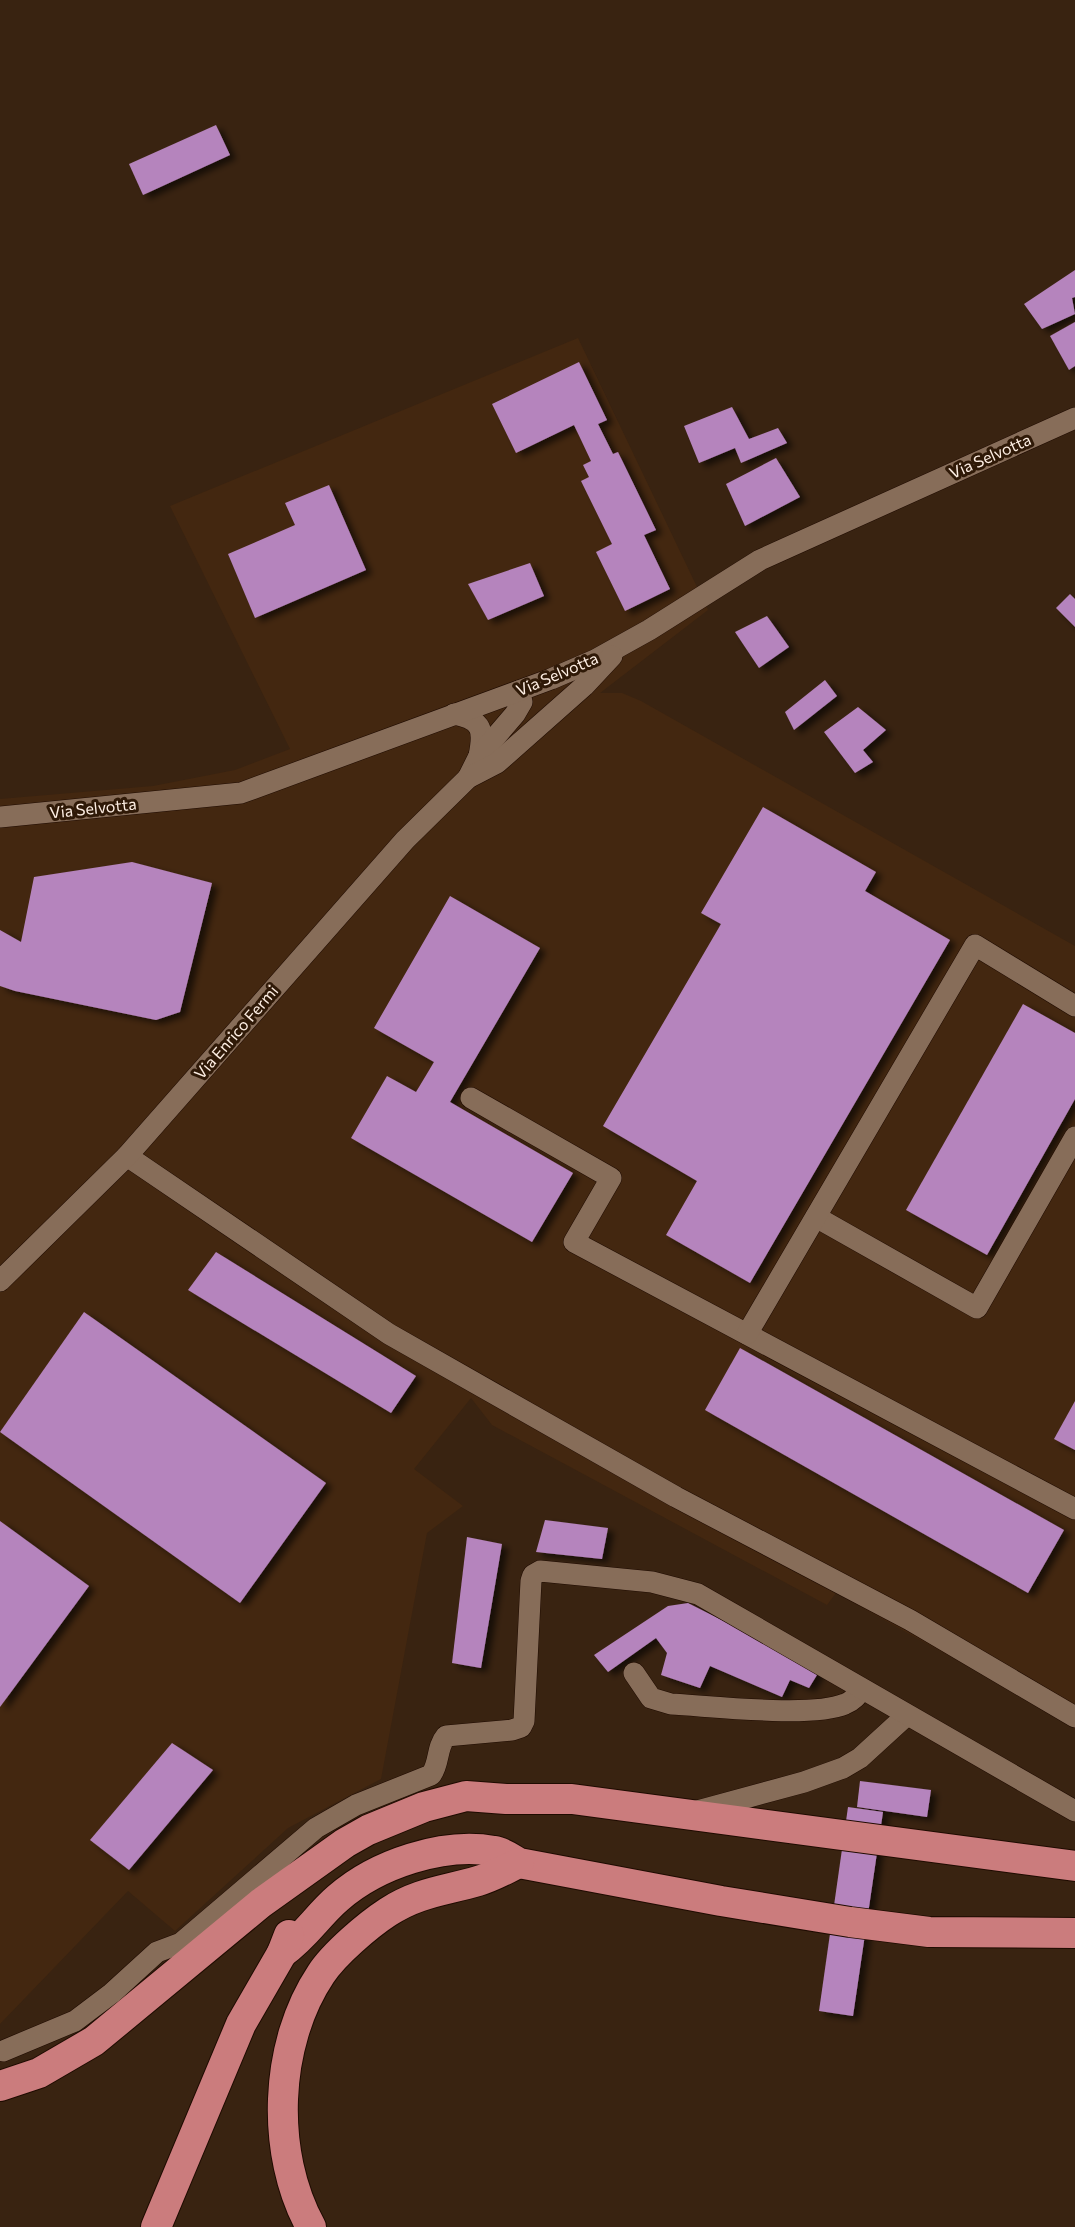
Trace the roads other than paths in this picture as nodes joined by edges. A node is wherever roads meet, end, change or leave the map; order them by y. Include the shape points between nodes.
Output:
1 (1075, 418) edge
2 (626, 643) junction
3 (519, 691) junction
4 (454, 714) junction
5 (533, 730) junction
6 (479, 756) junction
7 (468, 778) junction
8 (0, 817) edge
9 (1075, 1005) edge
10 (471, 1098) dead end
11 (1075, 1137) edge
12 (127, 1156) junction
13 (816, 1217) junction
14 (0, 1281) edge
15 (747, 1334) junction
16 (1075, 1509) edge
17 (634, 1673) dead end
18 (862, 1689) junction
19 (907, 1715) junction
20 (1075, 1718) edge
21 (506, 1799) junction
22 (1075, 1811) edge
23 (688, 1814) junction
24 (519, 1863) junction
25 (1075, 1866) edge
26 (1075, 1933) edge
27 (282, 1953) junction
28 (3, 2051) dead end
29 (0, 2086) edge
30 (156, 2227) edge
31 (311, 2227) edge

1 - 2 street, Via Selvotta via 760,560
2 - 3 street, Via Selvotta
2 - 5 street, Via Enrico Fermi
3 - 4 street, Via Selvotta
3 - 5 street via 537,701 540,714
3 - 6 street, Via Enrico Fermi via 522,702 515,714
4 - 6 street, Via Enrico Fermi via 469,717 480,726
4 - 8 street, Via Selvotta via 241,793
5 - 7 street, Via Enrico Fermi via 497,763
6 - 7 street, Via Enrico Fermi
7 - 12 street, Via Enrico Fermi via 405,840
9 - 13 street via 975,945
10 - 15 street via 611,1178 574,1242
11 - 13 street via 977,1308
12 - 14 street, Via Enrico Fermi
12 - 20 street via 390,1334 676,1497 910,1620
13 - 15 street
15 - 16 street
17 - 18 street via 651,1698 671,1704 832,1708 855,1698
18 - 19 street
18 - 28 street via 698,1594 652,1582 540,1571 532,1575 531,1581 525,1721 520,1727 446,1736 440,1742 437,1768 431,1775 372,1798 316,1828 181,1943 157,1952 93,2009
19 - 22 street
19 - 23 street via 860,1758 843,1768
21 - 23 highway via 572,1798
21 - 27 highway via 406,1835 373,1852 308,1910 291,1929
21 - 29 highway via 466,1796 446,1800 394,1818 345,1843 261,1903 94,2041 39,2073
23 - 25 highway
24 - 26 highway via 721,1901 929,1932
24 - 27 highway via 496,1851 469,1850 429,1853 398,1863 354,1885 303,1938
24 - 31 highway via 479,1880 423,1893 387,1912 321,1973 300,2016 287,2056 283,2103 288,2165
27 - 30 highway via 241,2024

